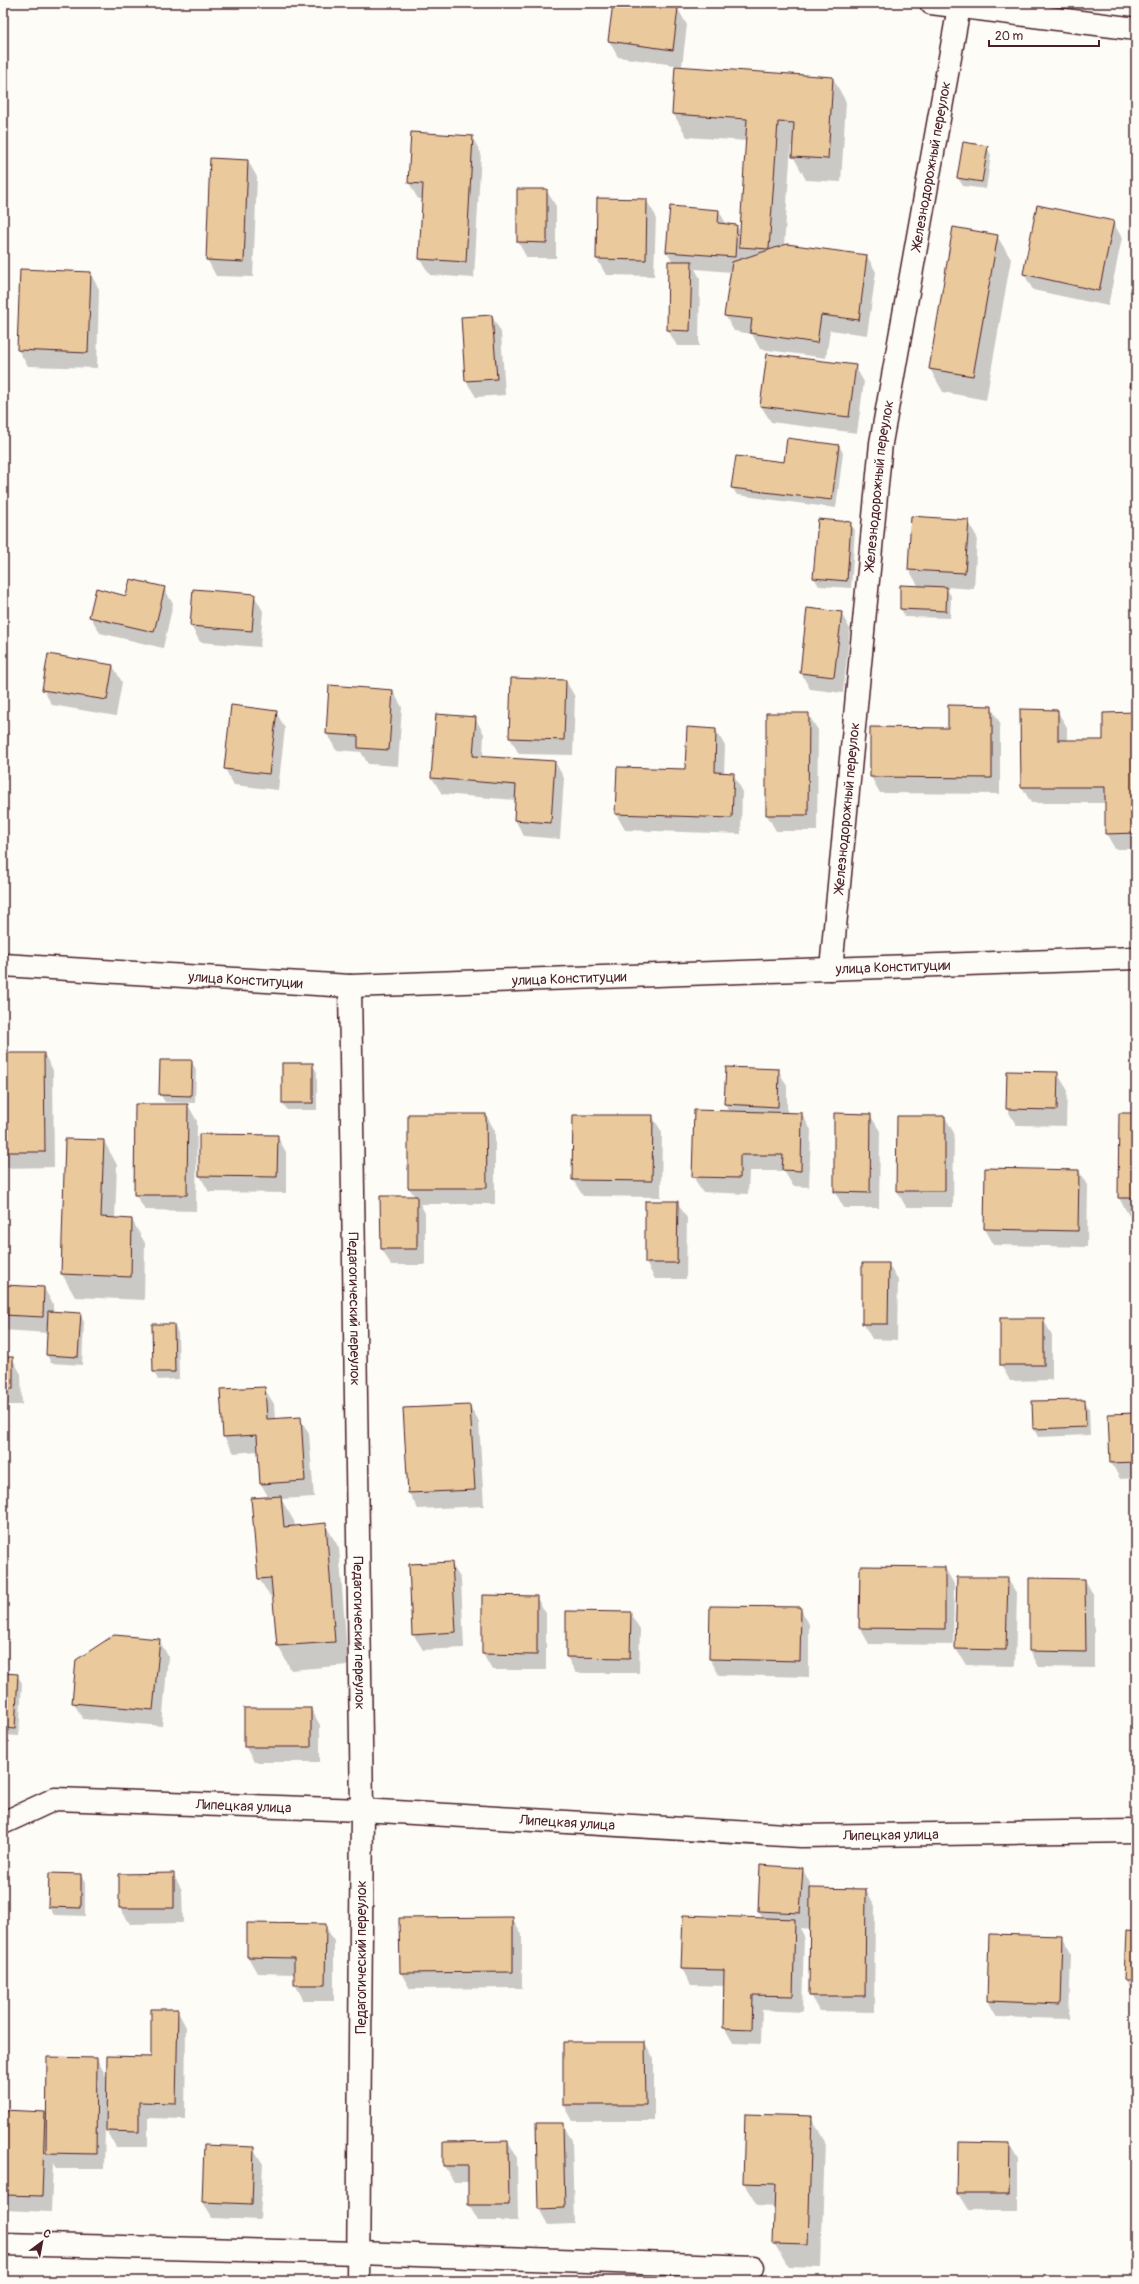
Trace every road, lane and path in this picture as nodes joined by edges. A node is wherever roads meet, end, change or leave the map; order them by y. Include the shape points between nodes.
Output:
1 (932, 3) edge
2 (959, 7) junction
3 (1136, 30) edge
4 (1136, 958) edge
5 (3, 965) edge
6 (831, 969) junction
7 (350, 986) junction
8 (362, 1810) junction
9 (3, 1824) edge
10 (1136, 1831) edge
11 (3, 2244) edge
12 (359, 2253) junction
13 (753, 2266) dead end
14 (358, 2281) edge

1 - 2 street
2 - 3 street
2 - 6 street, Железнодорожный переулок via 880,443
4 - 6 street, улица Конституции
5 - 7 street, улица Конституции
6 - 7 street, улица Конституции
7 - 8 street, Педагогический переулок
8 - 9 street, Липецкая улица via 55,1799
8 - 10 street, Липецкая улица via 801,1836
8 - 12 street, Педагогический переулок
11 - 12 street
12 - 13 street
12 - 14 street, Педагогический переулок

